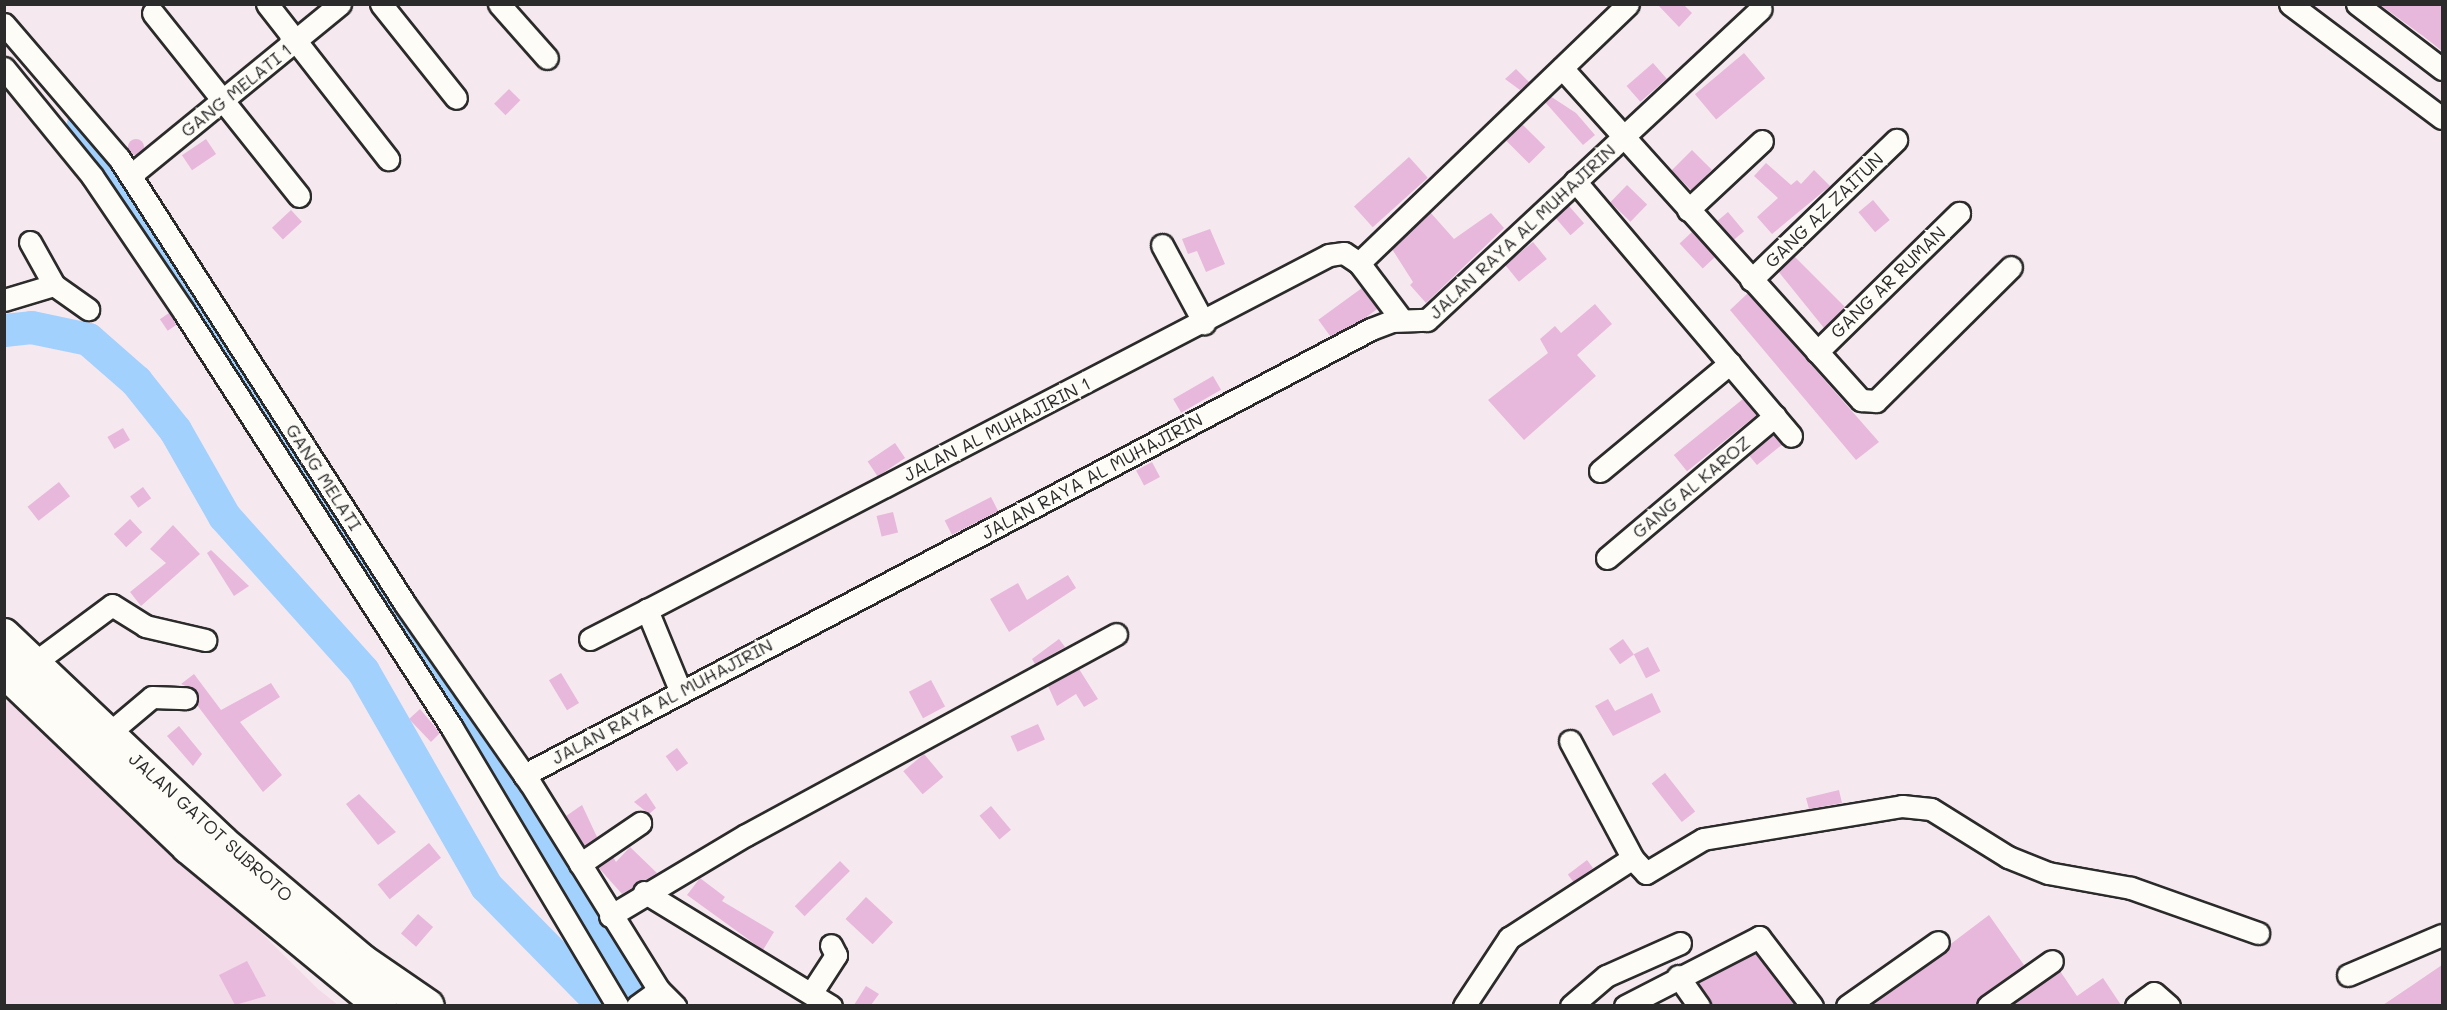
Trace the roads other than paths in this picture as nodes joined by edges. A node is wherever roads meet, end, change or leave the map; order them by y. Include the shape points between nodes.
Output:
1 (267, 4) edge
2 (340, 4) edge
3 (381, 4) edge
4 (499, 4) edge
5 (1628, 4) edge
6 (2290, 4) edge
7 (2357, 4) edge
8 (1761, 9) dead end
9 (153, 13) dead end
10 (4, 24) edge
11 (295, 41) junction
12 (15, 50) edge
13 (547, 58) dead end
14 (4, 68) edge
15 (1562, 68) junction
16 (2442, 69) edge
17 (456, 98) dead end
18 (220, 102) junction
19 (2442, 118) edge
20 (1623, 137) junction
21 (1896, 140) dead end
22 (1762, 141) dead end
23 (388, 159) dead end
24 (121, 165) junction
25 (94, 175) junction
26 (1575, 181) junction
27 (299, 196) dead end
28 (1688, 210) junction
29 (1959, 213) dead end
30 (30, 242) dead end
31 (1162, 245) dead end
32 (1359, 263) junction
33 (2011, 267) dead end
34 (1751, 280) junction
35 (54, 285) junction
36 (4, 300) edge
37 (197, 304) junction
38 (88, 309) dead end
39 (1402, 320) junction
40 (1204, 323) junction
41 (1817, 352) junction
42 (1730, 363) junction
43 (254, 395) junction
44 (1775, 416) junction
45 (1791, 436) dead end
46 (1600, 471) dead end
47 (1607, 558) dead end
48 (647, 610) junction
49 (4, 634) edge
50 (1116, 634) dead end
51 (590, 639) dead end
52 (205, 640) dead end
53 (19, 667) edge
54 (680, 690) junction
55 (186, 698) dead end
56 (476, 712) junction
57 (453, 727) junction
58 (108, 734) junction
59 (1570, 741) dead end
60 (524, 775) junction
61 (640, 823) dead end
62 (1633, 859) junction
63 (580, 864) junction
64 (644, 892) junction
65 (610, 916) junction
66 (2258, 933) dead end
67 (2442, 935) edge
68 (1938, 942) dead end
69 (1680, 943) dead end
70 (831, 945) dead end
71 (2052, 961) dead end
72 (2348, 975) dead end
73 (1678, 976) junction
74 (812, 992) junction
75 (647, 998) edge
76 (381, 1005) edge
77 (428, 1005) edge
78 (618, 1005) edge
79 (675, 1005) edge
80 (831, 1005) edge
81 (1464, 1005) edge
82 (1571, 1005) edge
83 (1625, 1005) edge
84 (1699, 1005) edge
85 (1812, 1005) edge
86 (1847, 1005) edge
87 (1989, 1005) edge
88 (2136, 1005) edge
89 (2169, 1005) edge

1 - 11 street
2 - 11 street, GANG MELATI 1
3 - 17 street
4 - 13 street
5 - 15 street
6 - 19 street
7 - 16 street
8 - 20 street, JALAN RAYA AL MUHAJIRIN
9 - 18 street
10 - 12 street, GANG MELATI
11 - 18 street, GANG MELATI 1
11 - 23 street
12 - 24 street, GANG MELATI
14 - 25 street
15 - 20 street
15 - 32 street
18 - 24 street, GANG MELATI 1
18 - 27 street
20 - 26 street, JALAN RAYA AL MUHAJIRIN
20 - 28 street
21 - 34 street, GANG AZ ZAITUN
22 - 28 street
24 - 25 street, GANG MELATI 1
24 - 37 street, GANG MELATI
25 - 37 street
26 - 39 street, JALAN RAYA AL MUHAJIRIN via 1427,320
26 - 42 street
28 - 34 street
29 - 41 street, GANG AR RUMAN
30 - 35 street
31 - 40 street
32 - 39 street
32 - 40 street, JALAN AL MUHAJIRIN 1 via 1344,253 1329,255
33 - 41 street via 1876,401 1861,400
34 - 41 street
35 - 36 street
35 - 38 street
37 - 43 street
37 - 43 street, GANG MELATI
39 - 54 street, JALAN RAYA AL MUHAJIRIN via 1371,329
40 - 48 street, JALAN AL MUHAJIRIN 1
42 - 44 street
42 - 46 street
43 - 56 street, GANG MELATI via 405,604
43 - 57 street
44 - 45 street
44 - 47 street, GANG AL KAROZ
48 - 51 street, JALAN AL MUHAJIRIN 1
48 - 54 street
49 - 53 highway, JALAN GATOT SUBROTO
50 - 64 street
52 - 53 street via 145,626 112,605
53 - 58 highway, JALAN GATOT SUBROTO
53 - 76 highway, JALAN GATOT SUBROTO via 188,847
54 - 60 street, JALAN RAYA AL MUHAJIRIN
55 - 58 street via 152,697
56 - 57 street
56 - 60 street, GANG MELATI
57 - 78 street
58 - 77 highway, JALAN GATOT SUBROTO via 222,842 352,953
59 - 62 street
60 - 63 street, GANG MELATI
61 - 63 street
62 - 66 street via 1646,873 1703,839 1916,806 2048,873 2131,888
62 - 81 street via 1550,907 1509,938
63 - 65 street, GANG MELATI
64 - 65 street
64 - 74 street
65 - 75 street, GANG MELATI
67 - 72 street
68 - 86 street
69 - 82 street via 1606,976
70 - 74 street via 836,955
71 - 87 street
73 - 83 street
73 - 84 street
73 - 85 street via 1759,937
74 - 80 street
75 - 79 street, GANG MELATI
88 - 89 street via 2154,993

